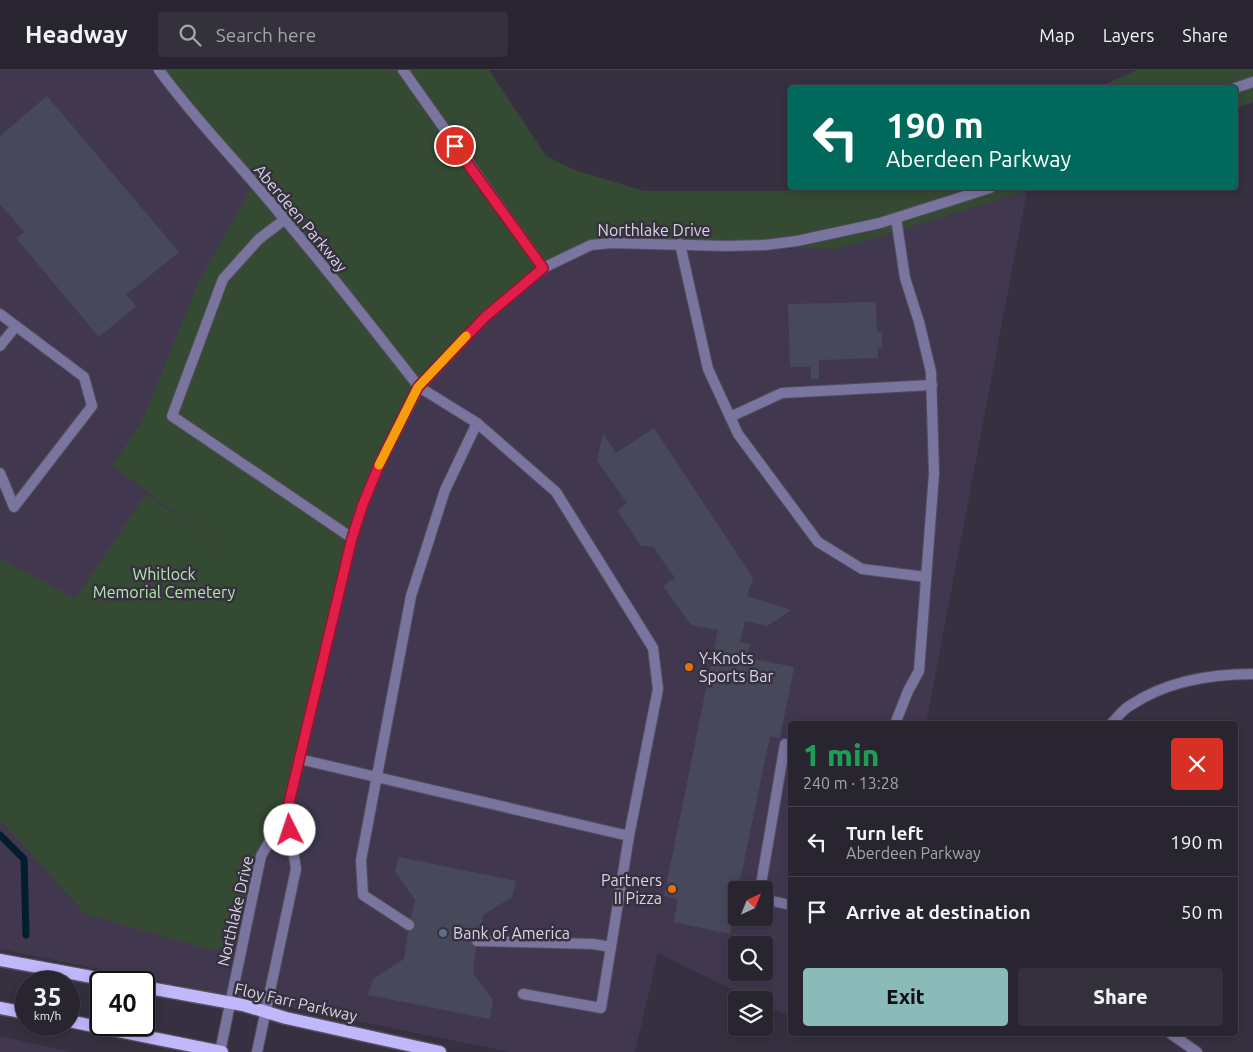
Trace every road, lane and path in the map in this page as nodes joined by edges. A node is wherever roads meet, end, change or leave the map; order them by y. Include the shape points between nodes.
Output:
1 (159, 70) edge
2 (403, 70) edge
3 (1253, 82) edge
4 (1238, 87) edge
5 (984, 190) edge
6 (896, 218) junction
7 (284, 220) junction
8 (680, 244) junction
9 (543, 268) junction
10 (0, 314) edge
11 (16, 326) junction
12 (0, 346) edge
13 (932, 385) junction
14 (418, 387) junction
15 (730, 417) junction
16 (477, 422) junction
17 (0, 473) edge
18 (352, 538) junction
19 (926, 577) junction
20 (1253, 674) edge
21 (896, 721) edge
22 (1114, 721) edge
23 (785, 744) dead end
24 (299, 759) junction
25 (378, 777) junction
26 (287, 811) junction
27 (629, 836) junction
28 (762, 881) edge
29 (773, 901) edge
30 (788, 905) edge
31 (409, 925) dead end
32 (477, 940) dead end
33 (611, 947) junction
34 (0, 960) edge
35 (90, 977) edge
36 (155, 989) edge
37 (523, 994) dead end
38 (230, 1003) junction
39 (0, 1008) edge
40 (15, 1011) edge
41 (266, 1012) junction
42 (80, 1023) edge
43 (1174, 1036) edge
44 (220, 1052) edge
45 (257, 1052) edge
46 (440, 1052) edge
47 (1197, 1052) edge

1 - 7 street, Aberdeen Parkway via 181,101
2 - 9 street
3 - 4 street
5 - 6 street, Northlake Drive
6 - 8 street, Northlake Drive via 797,242
6 - 13 street via 905,278
7 - 14 street, Aberdeen Parkway
7 - 18 street via 259,239 224,279 172,416
8 - 9 street, Northlake Drive via 591,244
8 - 15 street via 708,370
9 - 14 street, Northlake Drive via 485,317
10 - 11 street
11 - 12 street
11 - 17 street via 84,377 92,406 14,507
13 - 15 street via 782,393
13 - 19 street via 934,474
14 - 16 street
14 - 18 street, Northlake Drive via 380,463
15 - 19 street via 738,434 818,542 862,569
16 - 25 street via 444,492 411,596
16 - 27 street via 556,492 653,648 658,689
18 - 24 street, Northlake Drive
19 - 21 street via 919,671
20 - 22 street via 1194,678 1161,689 1129,705
23 - 28 street
24 - 25 street
24 - 26 street, Northlake Drive
25 - 27 street
25 - 31 street via 361,860 363,895
26 - 38 street, Northlake Drive via 261,856
26 - 41 street, Northlake Drive via 296,869
27 - 33 street
29 - 30 street
32 - 33 street
33 - 37 street via 602,1008
34 - 35 main road
36 - 38 main road, Floy Farr Parkway
38 - 41 main road, Floy Farr Parkway
38 - 44 street, Northlake Drive
39 - 40 main road
41 - 45 street, Northlake Drive
41 - 46 main road, Floy Farr Parkway
42 - 44 main road
43 - 47 street

